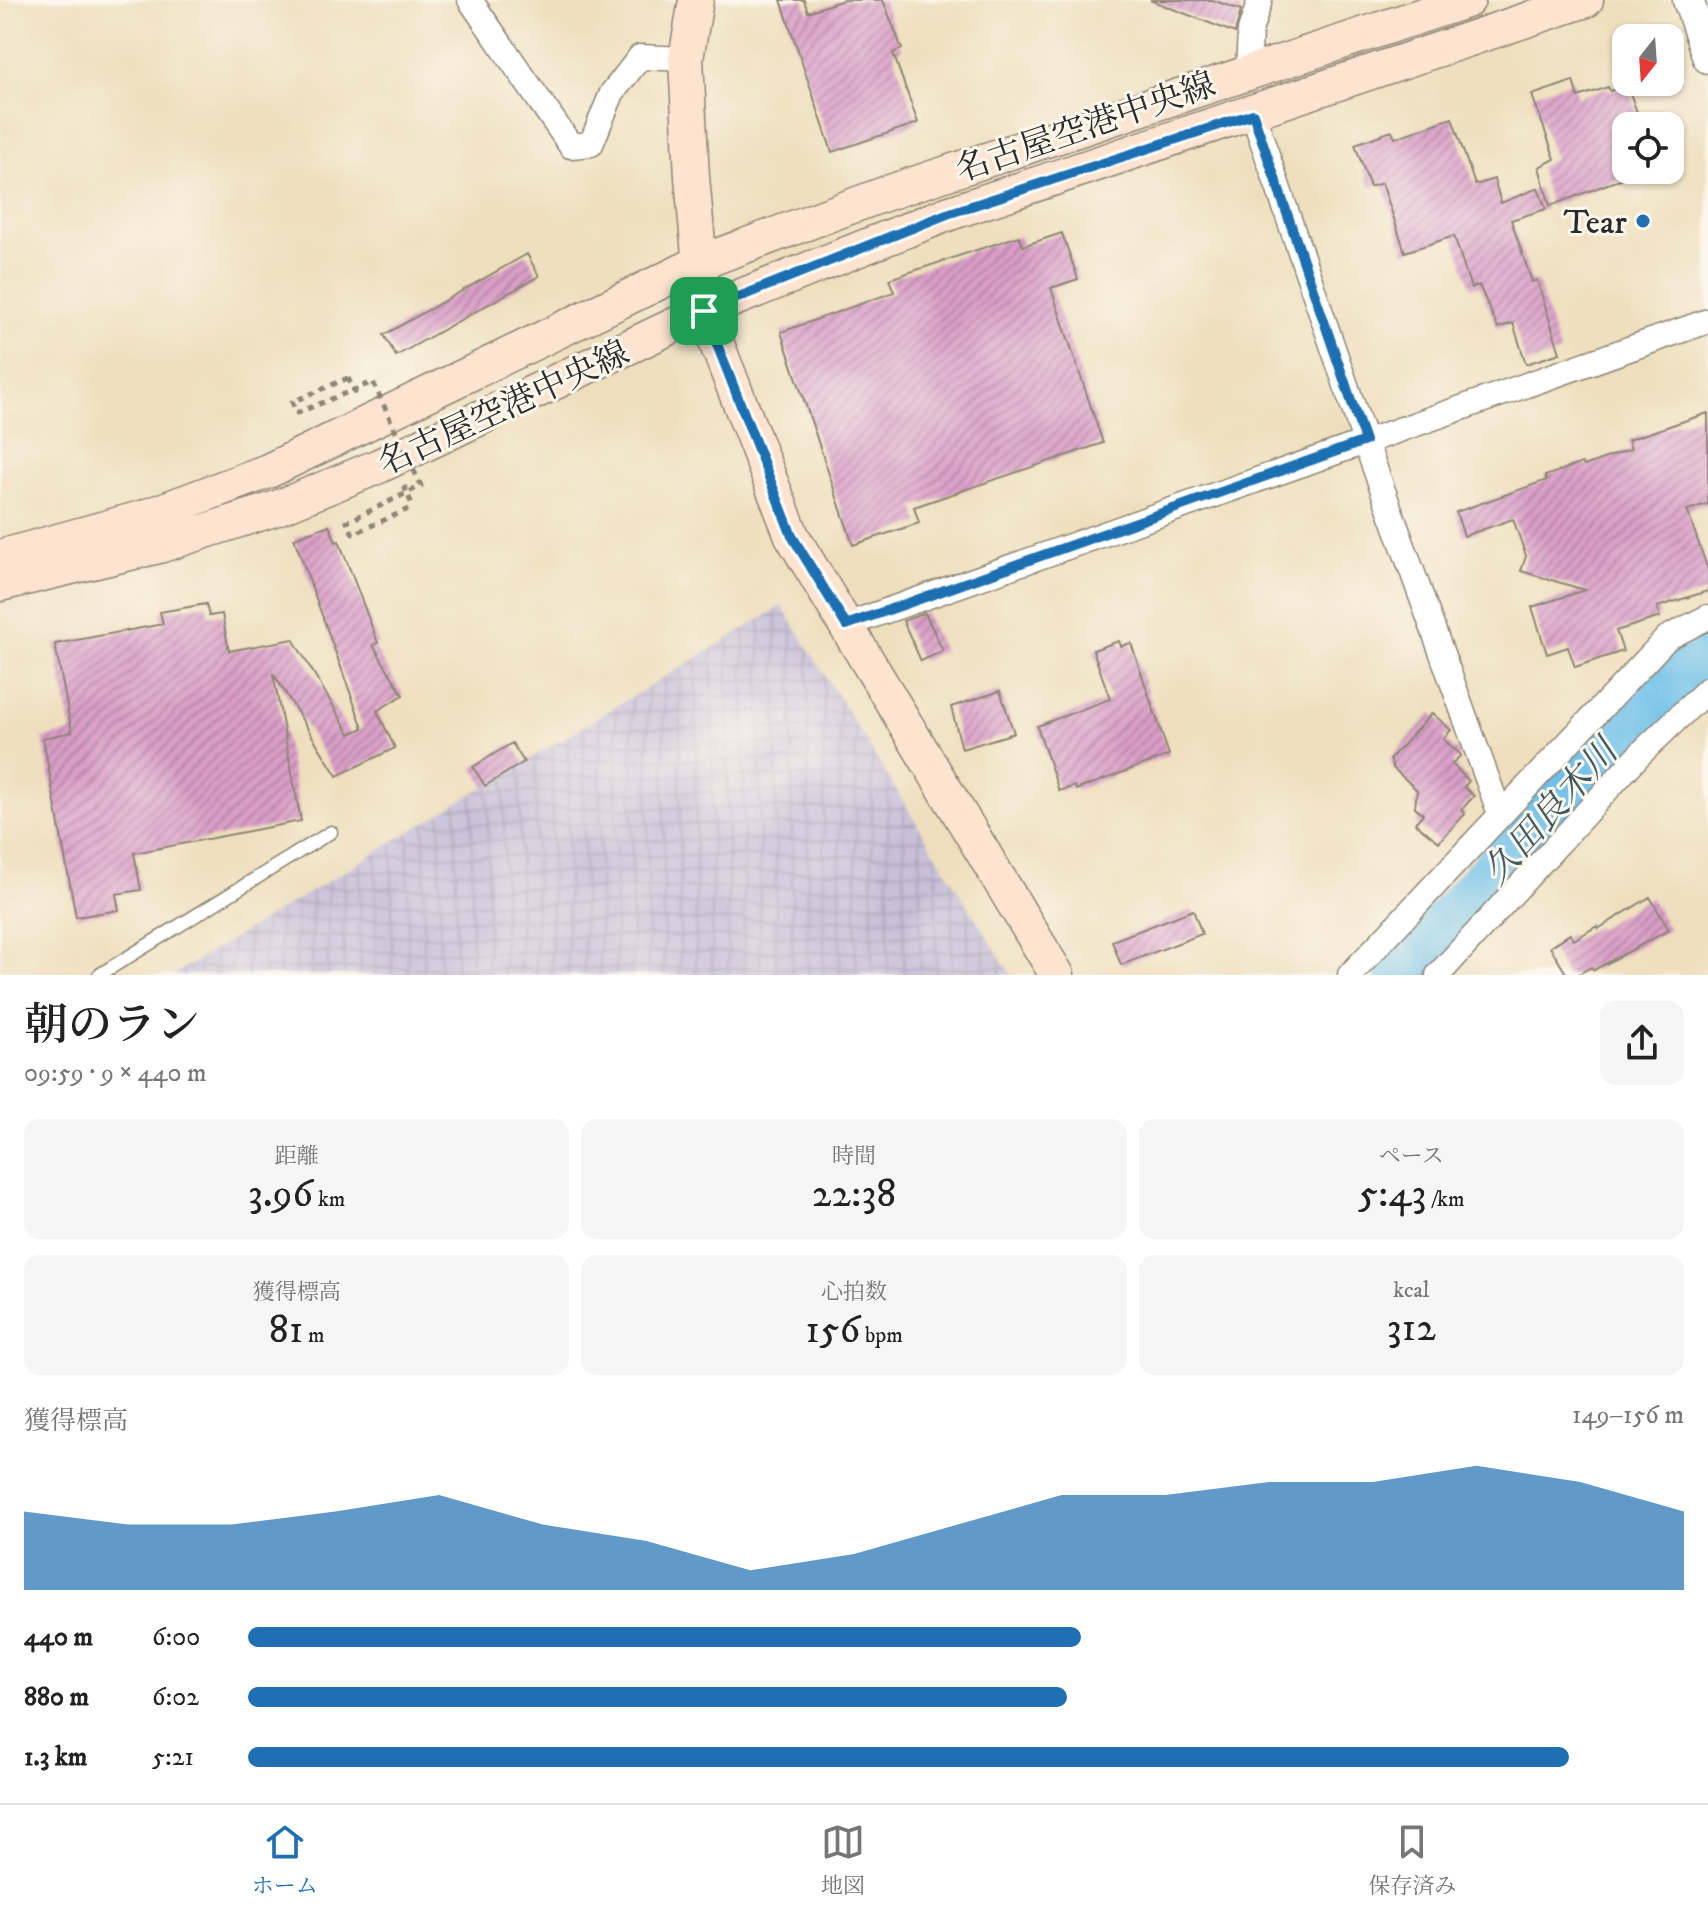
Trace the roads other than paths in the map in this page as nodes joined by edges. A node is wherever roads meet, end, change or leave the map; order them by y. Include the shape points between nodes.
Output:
1 (470, 0) edge
2 (696, 0) edge
3 (1260, 0) edge
4 (1468, 0) edge
5 (1586, 0) edge
6 (1688, 0) edge
7 (1708, 58) edge
8 (686, 59) junction
9 (1248, 71) junction
10 (1253, 114) junction
11 (699, 263) junction
12 (704, 311) junction
13 (1708, 321) edge
14 (1365, 441) junction
15 (0, 557) edge
16 (0, 584) edge
17 (1708, 617) edge
18 (846, 625) junction
19 (1708, 689) edge
20 (1500, 814) junction
21 (331, 832) dead end
22 (99, 975) edge
23 (1057, 975) edge
24 (1350, 975) edge
25 (1438, 975) edge

1 - 8 street via 571,146 591,144 612,93 640,57
2 - 8 main road
3 - 9 street via 1248,41
4 - 9 main road, 名古屋空港中央線
5 - 10 main road, 名古屋空港中央線
6 - 7 street
8 - 11 main road
9 - 11 main road, 名古屋空港中央線 via 887,193
10 - 12 main road, 名古屋空港中央線 via 947,214
10 - 14 street
11 - 12 main road
11 - 15 main road, 名古屋空港中央線 via 268,471 145,517
12 - 16 main road, 名古屋空港中央線 via 379,466 277,508 159,546
12 - 18 main road via 792,536
13 - 14 street
14 - 18 street
14 - 20 street
17 - 20 street via 1667,638
18 - 23 main road
19 - 25 street via 1639,755
20 - 24 street
21 - 22 lane

